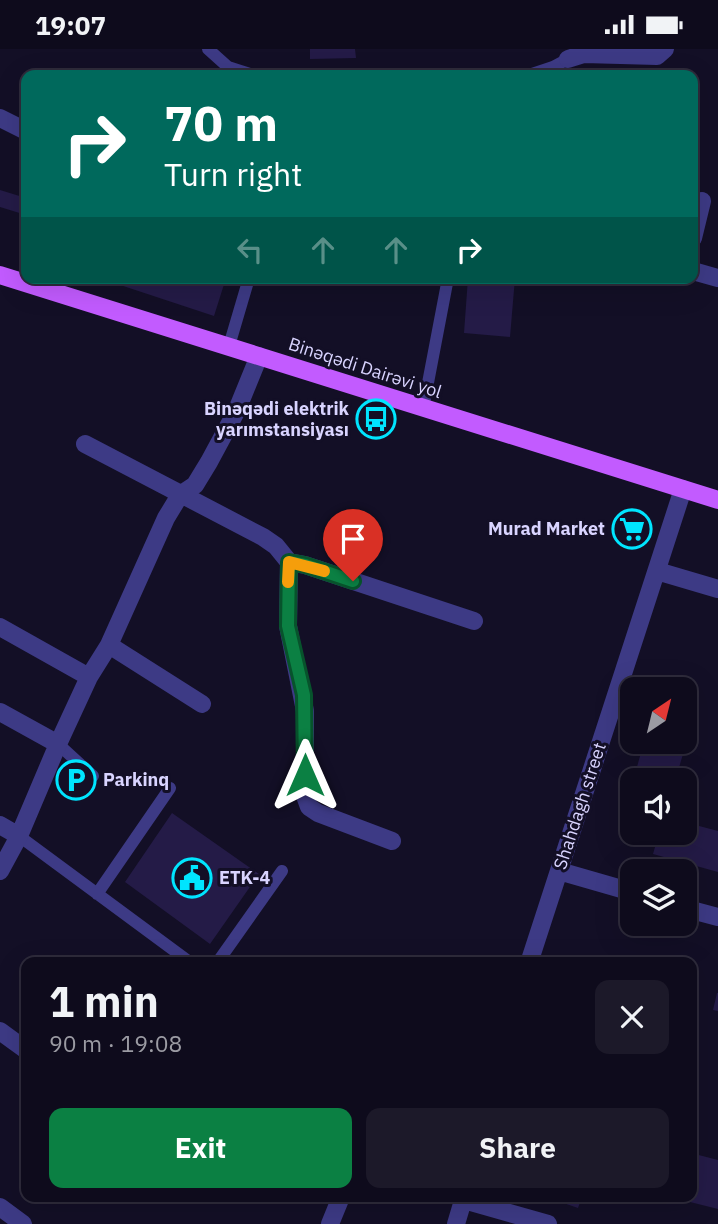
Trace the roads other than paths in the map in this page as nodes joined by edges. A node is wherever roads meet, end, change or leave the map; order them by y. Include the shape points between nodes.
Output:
1 (208, 49) edge
2 (665, 49) edge
3 (568, 61) edge
4 (237, 70) edge
5 (544, 70) edge
6 (0, 118) edge
7 (21, 128) edge
8 (702, 201) dead end
9 (698, 217) edge
10 (698, 272) edge
11 (0, 275) edge
12 (718, 278) edge
13 (21, 279) edge
14 (50, 284) edge
15 (247, 284) edge
16 (447, 284) edge
17 (229, 346) junction
18 (259, 356) junction
19 (423, 409) junction
20 (85, 444) dead end
21 (683, 489) junction
22 (180, 495) junction
23 (718, 500) edge
24 (289, 562) junction
25 (657, 571) junction
26 (718, 589) edge
27 (474, 621) dead end
28 (0, 628) edge
29 (110, 645) junction
30 (89, 677) junction
31 (202, 704) dead end
32 (0, 712) edge
33 (58, 744) junction
34 (93, 776) dead end
35 (170, 788) dead end
36 (0, 825) edge
37 (19, 837) junction
38 (392, 841) dead end
39 (0, 871) edge
40 (282, 871) dead end
41 (559, 871) junction
42 (620, 889) edge
43 (97, 894) junction
44 (697, 912) edge
45 (718, 918) edge
46 (183, 957) edge
47 (221, 957) edge
48 (531, 957) edge
49 (0, 1031) edge
50 (21, 1046) edge
51 (339, 1202) edge
52 (463, 1202) edge
53 (474, 1202) edge
54 (0, 1207) edge
55 (23, 1224) edge
56 (330, 1224) edge
57 (456, 1224) edge
58 (548, 1224) edge

1 - 4 lane
2 - 3 street via 657,56 584,54
3 - 5 lane
6 - 7 street
8 - 9 street
10 - 12 street
11 - 13 main road, Binəqədi Dairəvi yol
14 - 17 main road, Binəqədi Dairəvi yol
15 - 17 lane
16 - 19 lane
17 - 18 main road, Binəqədi Dairəvi yol
18 - 19 main road, Binəqədi Dairəvi yol
18 - 22 street via 209,463 195,485
19 - 21 main road, Binəqədi Dairəvi yol
20 - 22 street
21 - 23 main road, Binəqədi Dairəvi yol
21 - 25 street, Shahdagh street
22 - 24 street via 262,537
22 - 29 street
24 - 27 street
24 - 38 street via 288,626 304,695 309,807
25 - 26 street
25 - 41 street, Shahdagh street
28 - 30 street
29 - 30 street
29 - 31 street
30 - 33 street
32 - 33 street
33 - 34 lane
33 - 37 street
35 - 43 lane
36 - 37 street
37 - 39 street
37 - 43 lane
40 - 47 lane
41 - 42 street
41 - 48 street, Shahdagh street
43 - 46 lane
44 - 45 street
49 - 50 street
51 - 56 street
52 - 57 street
53 - 58 street
54 - 55 street

